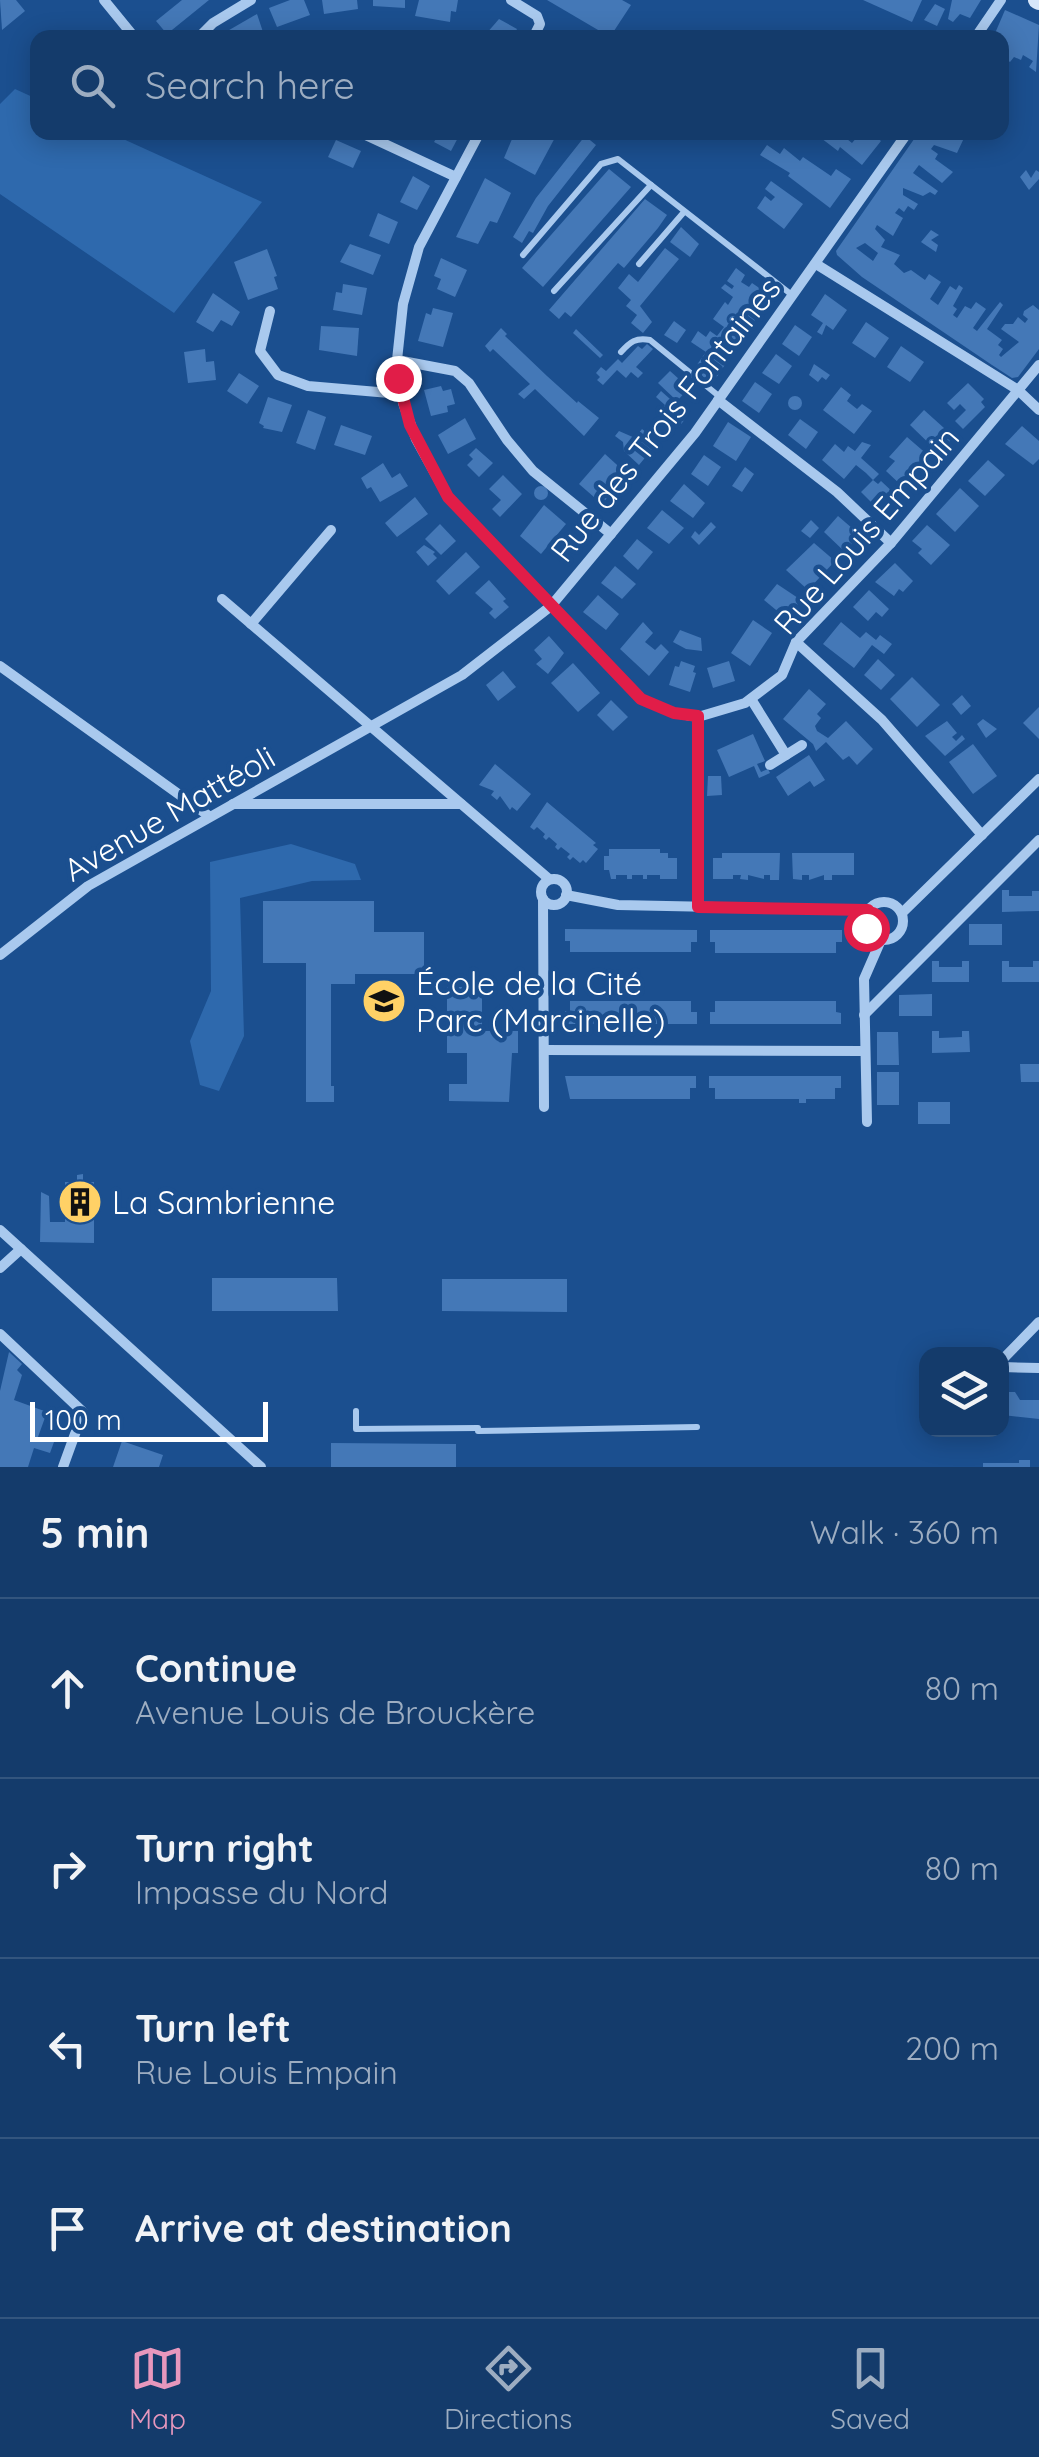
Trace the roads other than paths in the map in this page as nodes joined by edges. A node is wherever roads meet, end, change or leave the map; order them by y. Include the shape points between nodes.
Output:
1 (104, 0) edge
2 (251, 0) edge
3 (510, 0) edge
4 (1001, 0) edge
5 (128, 30) edge
6 (206, 30) edge
7 (537, 30) edge
8 (980, 30) edge
9 (376, 140) edge
10 (476, 140) edge
11 (902, 140) edge
12 (456, 178) junction
13 (651, 185) junction
14 (684, 211) junction
15 (523, 255) dead end
16 (640, 264) dead end
17 (816, 264) junction
18 (554, 291) dead end
19 (792, 296) junction
20 (270, 311) dead end
21 (621, 352) dead end
22 (397, 360) junction
23 (1039, 365) edge
24 (1018, 390) junction
25 (401, 394) junction
26 (719, 399) junction
27 (1039, 410) edge
28 (330, 530) dead end
29 (611, 534) junction
30 (891, 543) junction
31 (222, 599) dead end
32 (552, 606) junction
33 (252, 624) junction
34 (796, 642) junction
35 (0, 666) edge
36 (751, 699) junction
37 (698, 716) junction
38 (371, 726) junction
39 (802, 744) dead end
40 (786, 755) junction
41 (770, 765) dead end
42 (1039, 780) edge
43 (232, 804) junction
44 (462, 804) junction
45 (209, 816) junction
46 (982, 835) junction
47 (1039, 840) edge
48 (549, 880) junction
49 (566, 895) junction
50 (543, 900) junction
51 (698, 907) junction
52 (868, 910) junction
53 (902, 913) junction
54 (881, 940) junction
55 (0, 955) edge
56 (864, 1015) junction
57 (544, 1050) junction
58 (864, 1051) junction
59 (544, 1107) dead end
60 (867, 1122) dead end
61 (0, 1230) edge
62 (21, 1249) junction
63 (0, 1268) edge
64 (1039, 1322) edge
65 (0, 1334) edge
66 (1009, 1355) edge
67 (1009, 1364) edge
68 (1039, 1368) edge
69 (356, 1411) dead end
70 (697, 1428) dead end
71 (63, 1467) edge
72 (261, 1467) edge

1 - 5 street
2 - 6 street
3 - 7 street via 537,16
4 - 8 street
9 - 12 street
10 - 12 street
11 - 17 street, Rue des Trois Fontaines
12 - 22 street via 419,247
13 - 14 lane
13 - 15 lane via 618,159 600,164
13 - 18 lane
14 - 16 lane
14 - 19 lane
17 - 19 street, Rue des Trois Fontaines
17 - 24 street
19 - 26 street, Rue des Trois Fontaines
20 - 25 street via 260,352 278,376 308,386
21 - 26 lane via 640,338 650,340
22 - 25 street
22 - 29 street via 455,370 534,471
23 - 24 street, Rue Louis Empain
24 - 27 street
24 - 30 street, Rue Louis Empain
25 - 32 street via 416,439 448,497
26 - 29 street, Rue des Trois Fontaines
26 - 30 street
28 - 33 street
29 - 32 street, Rue des Trois Fontaines
30 - 34 street, Rue Louis Empain
31 - 33 street
32 - 37 street via 641,699
32 - 38 street, Rue des Trois Fontaines via 462,676
33 - 38 street
34 - 36 street, Rue Louis Empain via 782,675
34 - 46 street via 882,720
35 - 45 street
36 - 37 street, Rue Louis Empain
36 - 40 street
37 - 51 street
38 - 43 street, Avenue Mattéoli
38 - 44 street
39 - 40 street
40 - 41 street
42 - 46 street
43 - 44 street
43 - 45 street, Avenue Mattéoli
44 - 48 street
45 - 55 street, Avenue Mattéoli via 88,886
46 - 53 street
47 - 56 street
48 - 49 street via 564,884
48 - 50 street via 541,889
49 - 50 street via 556,904
49 - 51 street via 618,906
50 - 57 street
51 - 52 street
52 - 53 street via 889,902
52 - 54 street via 866,928
53 - 54 street via 901,930
54 - 56 street via 864,979
56 - 58 street
57 - 58 street
57 - 59 street
58 - 60 street
61 - 62 street
62 - 63 street
62 - 72 street
64 - 66 street
65 - 71 street via 83,1412
67 - 68 street
69 - 70 lane via 356,1429

